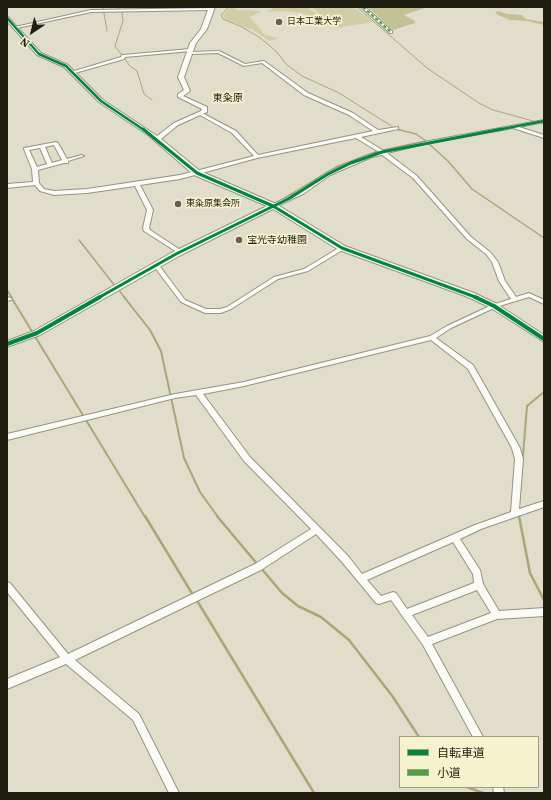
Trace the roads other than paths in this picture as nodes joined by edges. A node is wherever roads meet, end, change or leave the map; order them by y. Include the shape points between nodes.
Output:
1 (88, 7) edge
2 (363, 7) edge
3 (212, 8) edge
4 (92, 11) junction
5 (7, 18) edge
6 (17, 27) junction
7 (391, 32) dead end
8 (190, 52) junction
9 (73, 72) junction
10 (202, 114) junction
11 (542, 121) edge
12 (513, 127) junction
13 (396, 128) dead end
14 (376, 131) junction
15 (356, 136) junction
16 (544, 137) edge
17 (157, 139) junction
18 (42, 146) junction
19 (382, 152) junction
20 (82, 156) dead end
21 (257, 157) junction
22 (66, 162) junction
23 (50, 165) junction
24 (35, 169) junction
25 (197, 173) junction
26 (36, 183) junction
27 (137, 184) junction
28 (7, 186) edge
29 (273, 206) junction
30 (342, 248) junction
31 (177, 256) junction
32 (156, 265) junction
33 (514, 299) junction
34 (544, 302) edge
35 (494, 306) junction
36 (432, 338) junction
37 (544, 339) edge
38 (7, 344) edge
39 (198, 392) junction
40 (7, 437) edge
41 (544, 504) edge
42 (518, 513) junction
43 (316, 530) junction
44 (455, 538) junction
45 (362, 578) junction
46 (479, 585) junction
47 (7, 586) edge
48 (544, 612) edge
49 (406, 613) junction
50 (497, 615) junction
51 (426, 642) junction
52 (67, 659) junction
53 (7, 684) edge
54 (477, 736) edge
55 (174, 793) edge

1 - 4 street
2 - 7 street
3 - 4 street
3 - 8 street via 206,18 206,26 193,43
4 - 6 street
5 - 6 street
6 - 9 street via 39,54 66,66
8 - 9 street via 123,56
8 - 10 street via 181,77 188,91 180,95 205,108
8 - 14 street via 219,52 246,65 263,62 306,94 342,109
9 - 17 street via 101,101
10 - 17 street via 176,124
10 - 21 street via 234,132
11 - 12 street
12 - 16 street
12 - 19 street
13 - 14 street
14 - 15 street
15 - 19 street
15 - 21 street
17 - 25 street
18 - 22 street via 56,143
18 - 23 street
18 - 24 street via 26,149
19 - 29 street via 328,174 301,193
19 - 33 street via 416,177 469,238 488,253
20 - 22 street
21 - 25 street
22 - 23 street
23 - 24 street
24 - 26 street
25 - 27 street
25 - 29 street
26 - 27 street via 42,190 54,193
26 - 28 street
27 - 31 street via 150,210 147,231
29 - 30 street
29 - 31 street
30 - 32 street via 306,270 276,278 221,311 205,311 183,301
30 - 35 street via 471,295
31 - 32 street
32 - 38 street via 37,333
33 - 34 street via 529,295
33 - 35 street
35 - 36 street
35 - 37 street
36 - 39 street via 304,370
36 - 42 street via 471,366 516,448 519,459
39 - 40 street
39 - 43 street via 247,459
41 - 42 street
42 - 44 street
43 - 45 street
43 - 52 street via 258,567
44 - 45 street
44 - 46 street via 477,573
45 - 49 street via 379,600 394,596
46 - 49 street
46 - 50 street
47 - 52 street
48 - 50 street
49 - 51 street
50 - 51 street
51 - 54 street
52 - 53 street
52 - 55 street via 136,717

